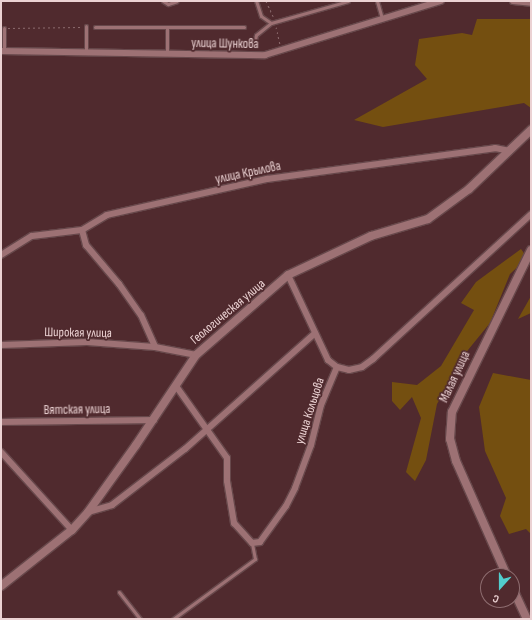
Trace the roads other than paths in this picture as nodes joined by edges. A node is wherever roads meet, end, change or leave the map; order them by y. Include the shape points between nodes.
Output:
1 (163, 1) edge
2 (177, 1) edge
3 (256, 1) edge
4 (348, 1) edge
5 (377, 1) edge
6 (442, 1) edge
7 (513, 1) edge
8 (531, 3) edge
9 (382, 19) junction
10 (272, 22) junction
11 (86, 26) road end
12 (94, 27) dead end
13 (168, 27) junction
14 (244, 27) dead end
15 (4, 28) road end
16 (254, 46) dead end
17 (2, 51) edge
18 (86, 52) junction
19 (167, 54) junction
20 (531, 130) edge
21 (510, 151) junction
22 (531, 214) edge
23 (82, 230) junction
24 (531, 250) edge
25 (1, 255) edge
26 (288, 275) junction
27 (315, 333) junction
28 (1, 345) edge
29 (155, 347) junction
30 (196, 355) junction
31 (337, 367) junction
32 (176, 386) junction
33 (154, 420) junction
34 (1, 422) edge
35 (207, 428) junction
36 (1, 452) edge
37 (88, 512) junction
38 (72, 530) junction
39 (252, 543) junction
40 (503, 568) edge
41 (1, 586) edge
42 (119, 592) dead end
43 (520, 604) edge
44 (140, 619) edge
45 (173, 619) edge
46 (527, 619) edge

1 - 2 lane via 168,4
3 - 10 lane via 260,16
4 - 10 lane
5 - 9 lane
6 - 9 street, улица Шункова
7 - 8 street
9 - 19 street, улица Шункова via 265,55
10 - 16 lane via 256,35
11 - 18 lane
12 - 13 lane
13 - 14 lane
13 - 19 lane
15 - 17 lane
17 - 18 street, улица Шункова
18 - 19 street, улица Шункова
20 - 21 street, Геологическая улица
21 - 23 street, улица Крылова via 495,148 267,179 108,215
21 - 26 street, Геологическая улица via 446,208 428,219 371,236
22 - 31 street, улица Кольцова via 373,359 362,367 349,370
23 - 25 street, улица Крылова via 32,236
23 - 29 street via 86,245 141,315
24 - 40 street, Малая улица via 452,412 450,439 456,461
26 - 27 street
26 - 30 street, Геологическая улица
27 - 31 street via 328,360
27 - 35 street
28 - 29 street, Широкая улица via 87,342
29 - 30 street, Широкая улица
30 - 32 street, Геологическая улица
31 - 39 street, улица Кольцова via 321,404 311,445 295,488 266,538
32 - 33 street, Геологическая улица
32 - 35 street
33 - 34 street, Вятская улица
33 - 37 street, Геологическая улица
35 - 37 street via 185,449 112,505
35 - 39 street via 227,458 227,481 234,523
36 - 38 street
37 - 38 street, Геологическая улица
38 - 41 street, Геологическая улица
39 - 45 lane via 255,558
42 - 44 lane
43 - 46 street

